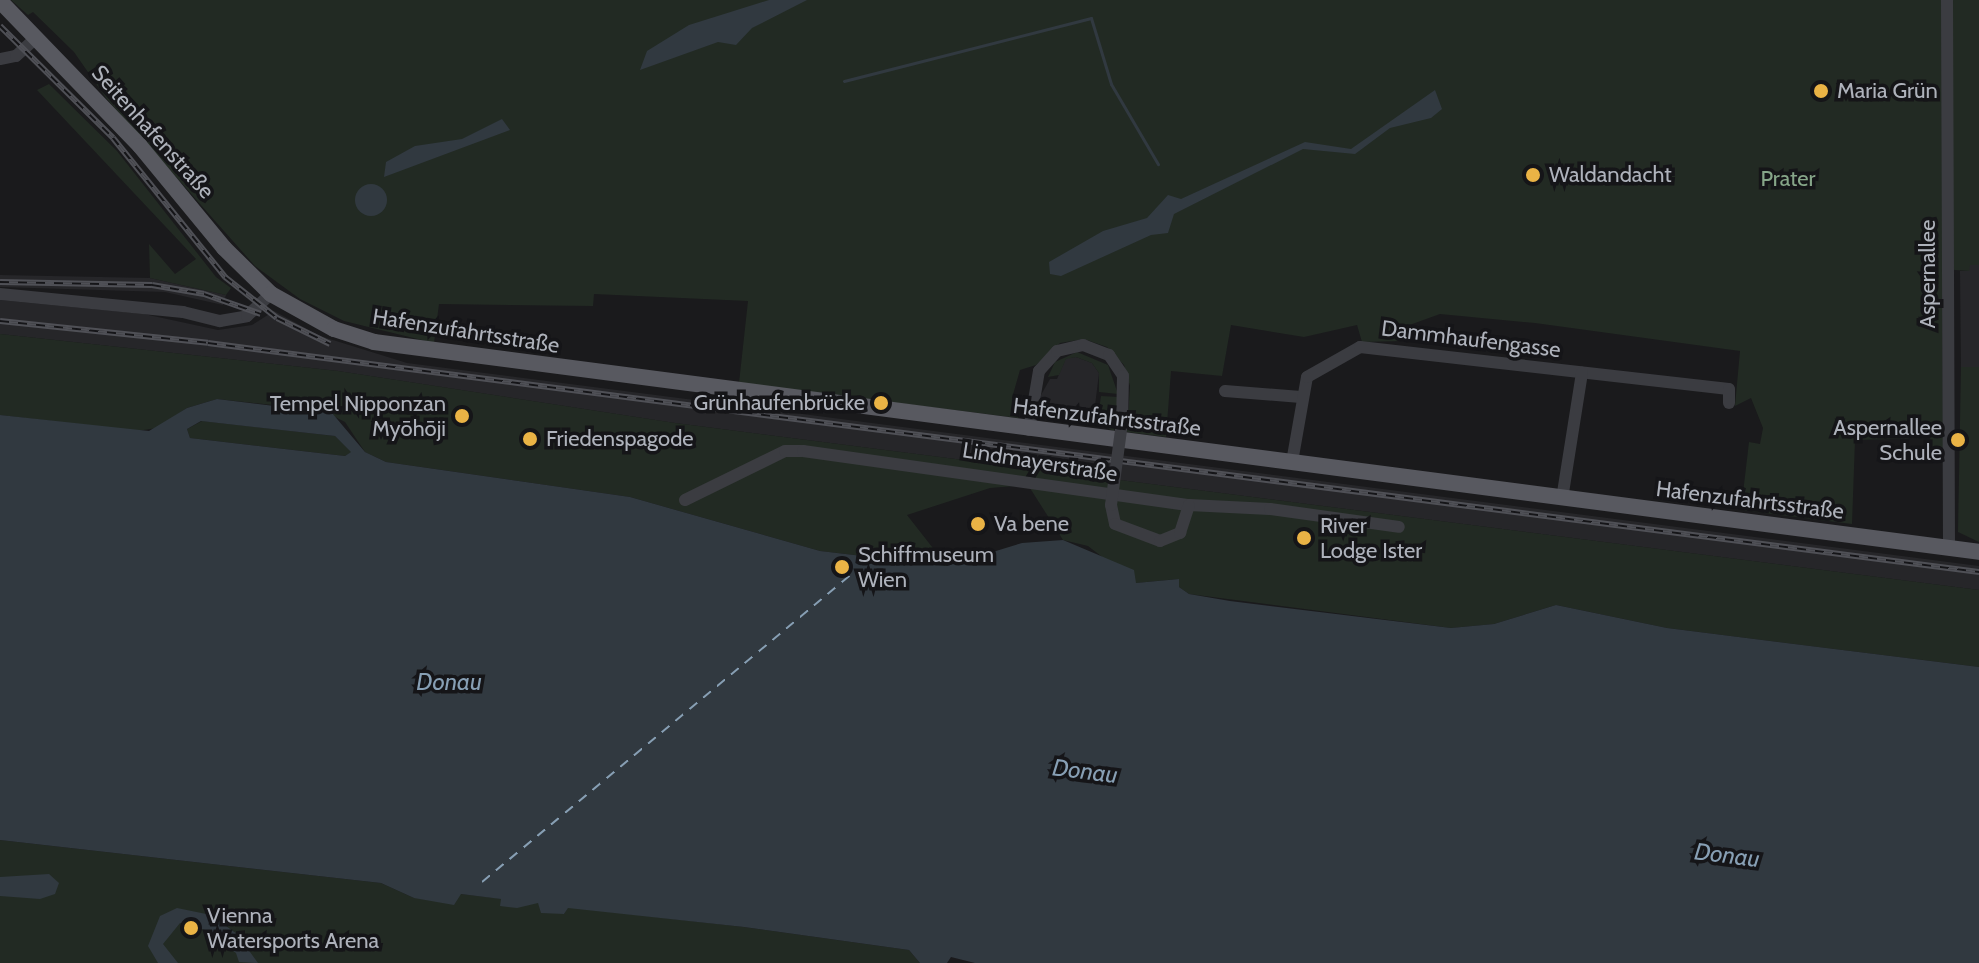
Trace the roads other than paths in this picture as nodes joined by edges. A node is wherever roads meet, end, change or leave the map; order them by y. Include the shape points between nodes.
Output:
1 (1947, 0) edge
2 (0, 1) edge
3 (37, 37) junction
4 (0, 59) edge
5 (0, 294) edge
6 (271, 294) junction
7 (1582, 373) junction
8 (1225, 391) dead end
9 (1301, 397) junction
10 (1729, 403) dead end
11 (1029, 430) junction
12 (1292, 462) junction
13 (1562, 499) junction
14 (685, 500) dead end
15 (1189, 505) junction
16 (1399, 527) dead end
17 (1949, 548) junction
18 (1979, 552) edge

1 - 17 street, Aspernallee
2 - 3 main road, Seitenhafenstraße
3 - 4 street via 16,56
3 - 6 main road, Seitenhafenstraße
5 - 6 street via 170,310 220,321 247,316
6 - 11 main road, Hafenzufahrtsstraße via 323,324 374,342
7 - 9 street, Dammhaufengasse via 1360,347 1307,377
7 - 10 street, Dammhaufengasse via 1729,389
7 - 13 street, Dammhaufengasse
8 - 9 street
9 - 12 street, Dammhaufengasse
11 - 12 main road, Hafenzufahrtsstraße
11 - 15 street, bridge via 1036,385 1047,359 1069,346 1083,345 1109,355 1123,376 1111,505 1115,524 1160,541 1180,533
12 - 13 main road, Hafenzufahrtsstraße
13 - 17 main road, Hafenzufahrtsstraße
14 - 15 street, Lindmayerstraße via 785,451 975,471
15 - 16 street, Lindmayerstraße via 1270,509
17 - 18 main road, Hafenzufahrtsstraße

